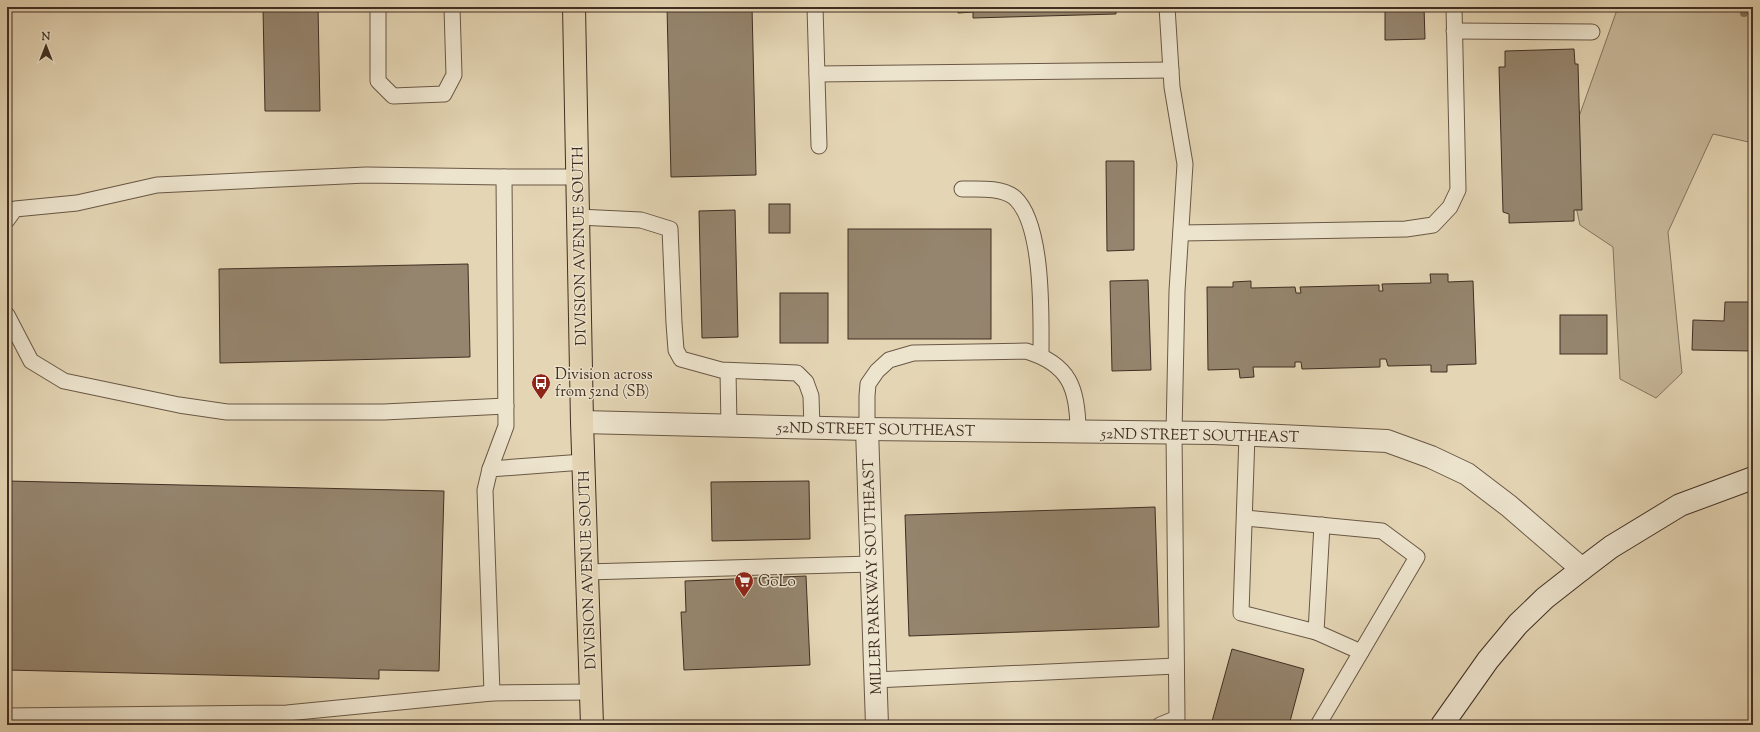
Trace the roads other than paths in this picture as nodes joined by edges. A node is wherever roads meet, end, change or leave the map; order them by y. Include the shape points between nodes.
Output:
1 (378, 7) edge
2 (452, 7) edge
3 (574, 7) edge
4 (815, 7) edge
5 (1167, 7) edge
6 (1454, 7) edge
7 (1454, 31) junction
8 (1592, 32) dead end
9 (1171, 70) junction
10 (817, 74) junction
11 (819, 146) dead end
12 (504, 176) junction
13 (578, 177) junction
14 (962, 189) dead end
15 (578, 217) junction
16 (7, 220) edge
17 (1181, 232) junction
18 (7, 315) edge
19 (1041, 356) junction
20 (728, 371) junction
21 (506, 406) junction
22 (582, 422) junction
23 (730, 426) junction
24 (812, 428) junction
25 (867, 429) junction
26 (1078, 432) junction
27 (1174, 433) junction
28 (1248, 435) junction
29 (583, 462) junction
30 (490, 468) junction
31 (1753, 478) edge
32 (1245, 518) junction
33 (1322, 525) junction
34 (872, 564) junction
35 (1582, 569) junction
36 (586, 572) junction
37 (1316, 632) junction
38 (1361, 652) junction
39 (1176, 666) junction
40 (875, 680) junction
41 (591, 692) junction
42 (492, 693) junction
43 (7, 716) edge
44 (592, 725) edge
45 (876, 725) edge
46 (1160, 725) edge
47 (1318, 725) edge
48 (1442, 725) edge

1 - 2 lane via 378,81 393,96 444,94 454,75
3 - 13 main road, DIVISION AVENUE SOUTH
4 - 10 lane
5 - 9 lane
6 - 7 lane
7 - 8 lane
7 - 17 lane via 1458,190 1450,207 1433,225 1406,229
9 - 10 lane
9 - 17 lane via 1185,164
10 - 11 lane
12 - 13 lane
12 - 16 lane via 366,175 157,185 77,203 15,209
12 - 21 lane
13 - 15 main road, DIVISION AVENUE SOUTH
14 - 19 lane via 1007,194 1015,199 1025,213 1033,236 1040,287
15 - 20 lane via 641,220 670,230 676,350 681,359
15 - 22 main road, DIVISION AVENUE SOUTH
17 - 27 lane
18 - 21 lane via 30,360 64,381 179,405 227,412 384,412
19 - 25 lane via 1026,351 913,353 889,360 868,384
19 - 26 lane via 1065,373 1072,385 1078,410
20 - 23 lane
20 - 24 lane via 798,373 806,382 811,396
21 - 30 lane via 506,426
22 - 23 street, 52ND STREET SOUTHEAST
22 - 29 main road, DIVISION AVENUE SOUTH
23 - 24 street, 52ND STREET SOUTHEAST
24 - 25 street, 52ND STREET SOUTHEAST
25 - 26 street, 52ND STREET SOUTHEAST
25 - 34 street, MILLER PARKWAY SOUTHEAST
26 - 27 street, 52ND STREET SOUTHEAST
27 - 28 street, 52ND STREET SOUTHEAST
27 - 39 lane
28 - 32 lane
28 - 35 street, 52ND STREET SOUTHEAST via 1387,441 1431,457 1467,474
29 - 30 lane
29 - 36 main road, DIVISION AVENUE SOUTH
30 - 42 lane via 485,490
31 - 35 street via 1680,505 1611,547
32 - 33 lane
32 - 37 lane via 1241,613
33 - 37 lane
33 - 38 lane via 1382,531 1417,557
34 - 36 lane
34 - 40 street, MILLER PARKWAY SOUTHEAST
35 - 48 street via 1545,598 1518,624 1488,660
36 - 41 main road, DIVISION AVENUE SOUTH
37 - 38 lane
38 - 47 lane
39 - 40 lane
39 - 46 lane via 1177,718
40 - 45 street, MILLER PARKWAY SOUTHEAST
41 - 42 lane
41 - 44 main road, DIVISION AVENUE SOUTH
42 - 43 lane via 287,713

